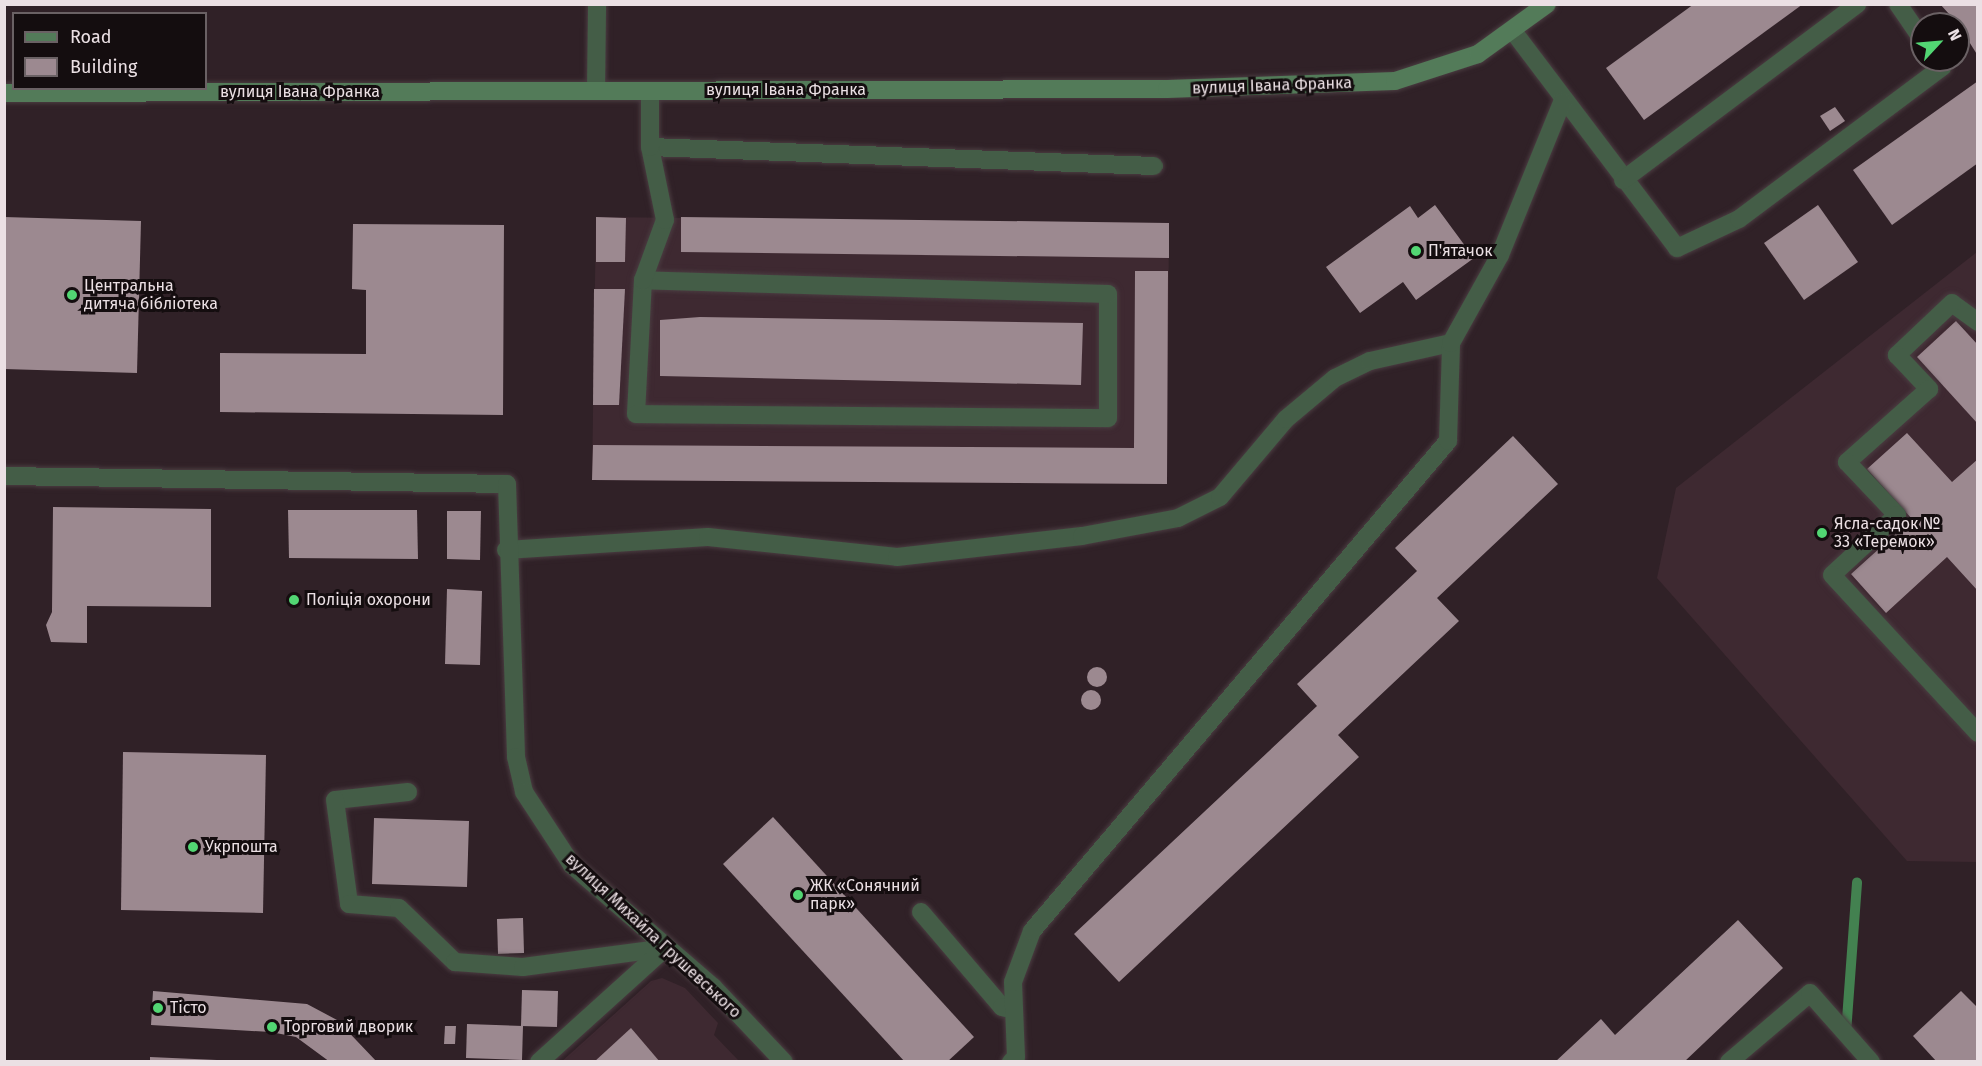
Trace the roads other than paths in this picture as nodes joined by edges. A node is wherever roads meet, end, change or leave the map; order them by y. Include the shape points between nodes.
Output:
1 (597, 4) edge
2 (1547, 4) edge
3 (1857, 4) edge
4 (1898, 4) edge
5 (1910, 22) edge
6 (1513, 31) junction
7 (1935, 72) edge
8 (596, 91) junction
9 (650, 91) junction
10 (4, 93) edge
11 (1562, 102) junction
12 (650, 147) junction
13 (1154, 166) dead end
14 (1623, 180) junction
15 (643, 280) junction
16 (1977, 322) edge
17 (1451, 343) junction
18 (4, 476) edge
19 (506, 550) junction
20 (1977, 733) edge
21 (408, 792) dead end
22 (921, 912) dead end
23 (665, 948) junction
24 (1014, 1010) junction
25 (539, 1062) edge
26 (784, 1062) edge
27 (1011, 1062) edge
28 (1729, 1062) edge
29 (1870, 1062) edge

1 - 8 street
2 - 6 street, вулиця Івана Франка
3 - 14 street
4 - 5 street
6 - 9 street, вулиця Івана Франка via 1468,59 1395,81 1167,89
6 - 11 street
7 - 14 street via 1739,219 1677,248
8 - 9 street, вулиця Івана Франка
8 - 10 street, вулиця Івана Франка
9 - 12 street
11 - 14 street
11 - 17 street via 1500,255
12 - 13 street
12 - 15 street via 666,220
15 - 15 street via 1108,294 1108,418 636,414
16 - 20 street via 1952,303 1897,355 1929,389 1847,462 1898,515 1832,575
17 - 19 street via 1371,361 1335,378 1286,419 1220,497 1178,518 1070,538 897,557 708,537
17 - 24 street via 1448,441 1032,931 1013,982
18 - 19 street, вулиця Михайла Грушевського via 507,484
19 - 23 street, вулиця Михайла Грушевського via 516,757 524,792 572,865
21 - 23 street via 335,800 349,904 399,908 455,963 523,967
22 - 24 street via 1002,1007
23 - 25 street
23 - 26 street, вулиця Михайла Грушевського via 713,987
24 - 27 street via 1016,1057
28 - 29 street via 1810,993

